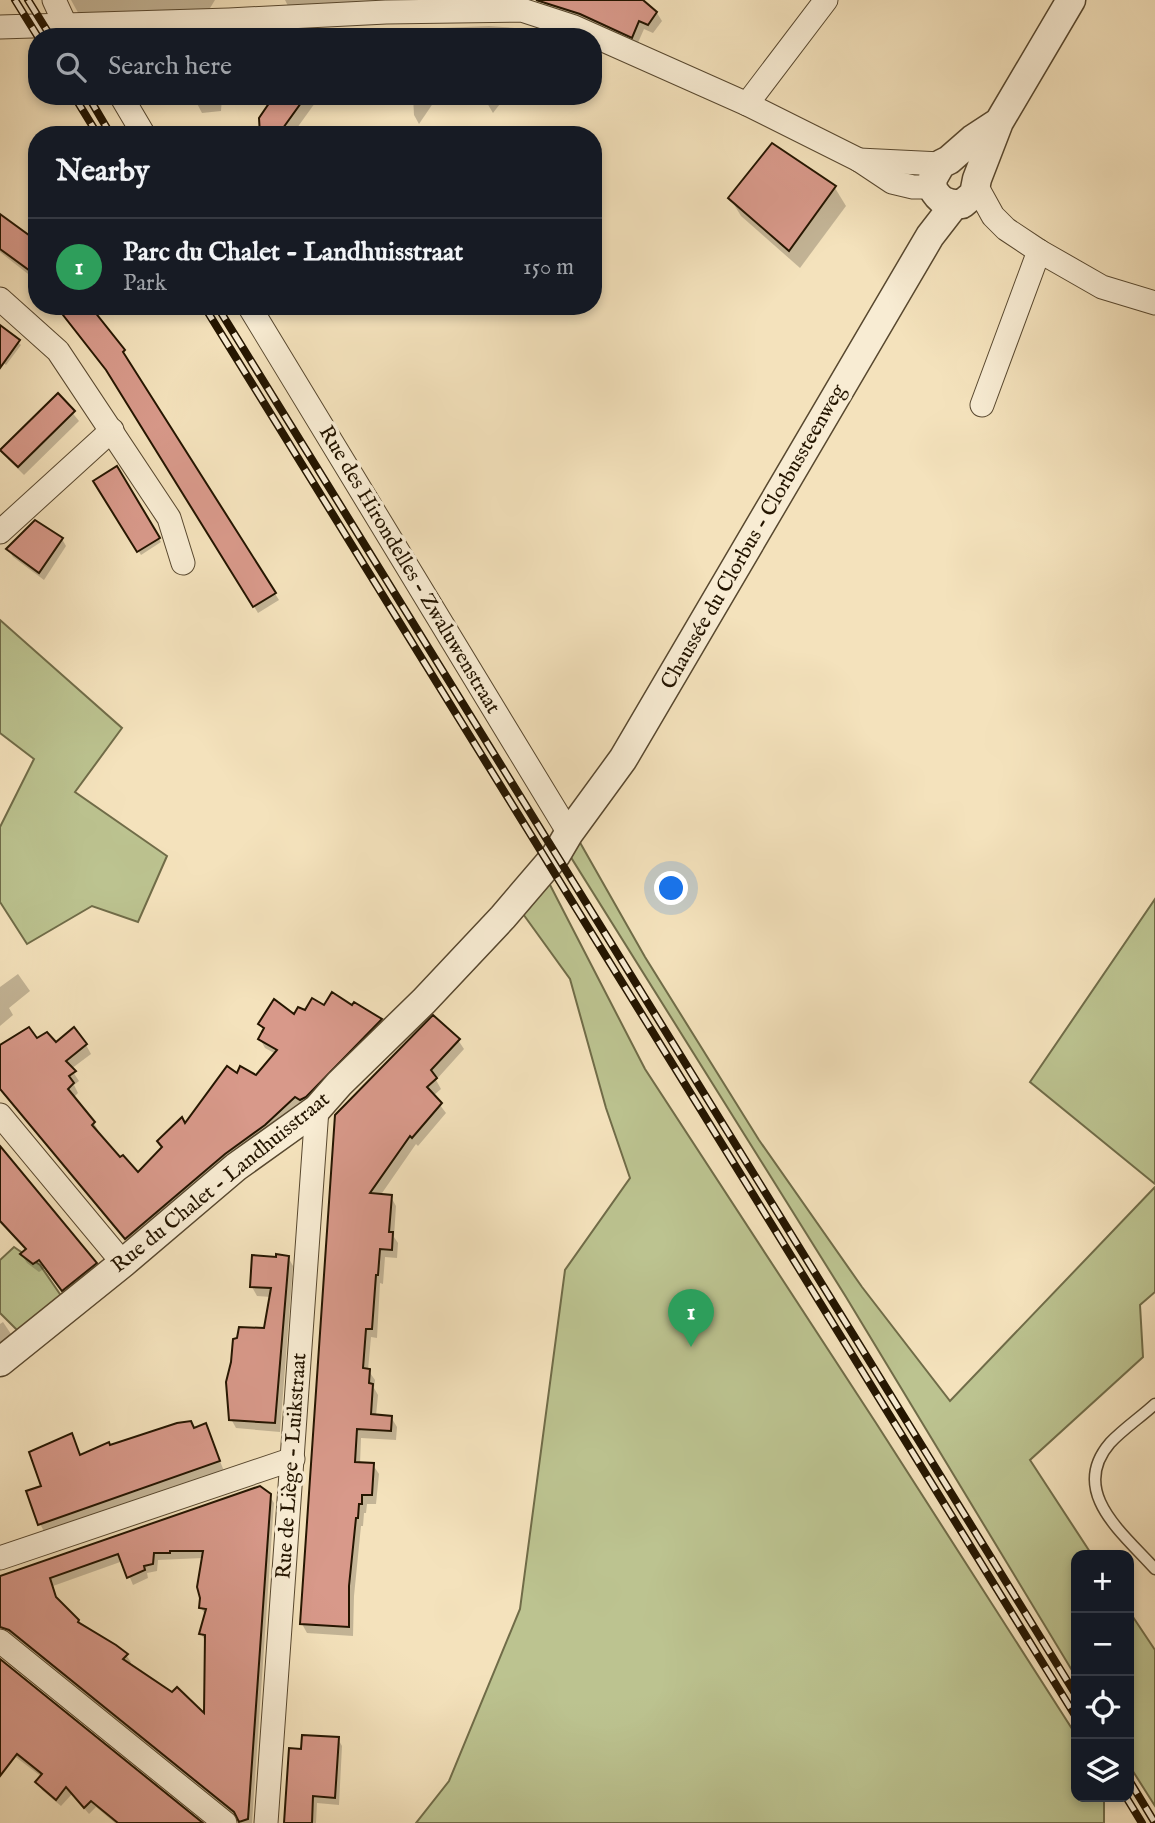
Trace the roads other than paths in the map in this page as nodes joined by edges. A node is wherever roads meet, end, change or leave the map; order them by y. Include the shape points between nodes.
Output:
1 (54, 0) edge
2 (826, 0) edge
3 (1070, 0) edge
4 (229, 10) edge
5 (0, 27) edge
6 (38, 28) edge
7 (75, 28) edge
8 (84, 28) edge
9 (576, 28) edge
10 (602, 39) edge
11 (747, 104) junction
12 (127, 105) edge
13 (139, 126) edge
14 (954, 185) junction
15 (1039, 251) junction
16 (0, 299) edge
17 (1155, 303) edge
18 (253, 315) edge
19 (982, 405) dead end
20 (112, 430) junction
21 (0, 532) edge
22 (183, 563) dead end
23 (569, 833) junction
24 (317, 1109) junction
25 (0, 1115) edge
26 (123, 1263) junction
27 (0, 1362) edge
28 (1155, 1404) edge
29 (293, 1459) junction
30 (0, 1558) edge
31 (1155, 1569) edge
32 (0, 1641) edge
33 (225, 1823) edge
34 (266, 1823) edge

1 - 7 street
2 - 11 street
3 - 14 street, Chaussée du Clorbus - Clorbussteenweg via 999,122
4 - 8 street
4 - 9 street via 522,10
5 - 6 street
10 - 11 street
11 - 14 street via 859,160
12 - 13 street
14 - 15 street
14 - 23 street, Chaussée du Clorbus - Clorbussteenweg via 930,236 623,759
15 - 17 street via 1102,287
15 - 19 street
16 - 20 street via 58,351
18 - 23 street, Rue des Hirondelles - Zwaluwenstraat
20 - 21 street
20 - 22 street via 169,518
23 - 24 street, Rue du Chalet - Landhuisstraat via 503,917
24 - 26 street, Rue du Chalet - Landhuisstraat via 236,1167
24 - 29 street, Rue de Liège - Luikstraat
25 - 26 street
26 - 27 street, Rue du Chalet - Landhuisstraat
28 - 31 lane via 1110,1443 1094,1476 1098,1502
29 - 30 street
29 - 34 street, Rue de Liège - Luikstraat
32 - 33 street

